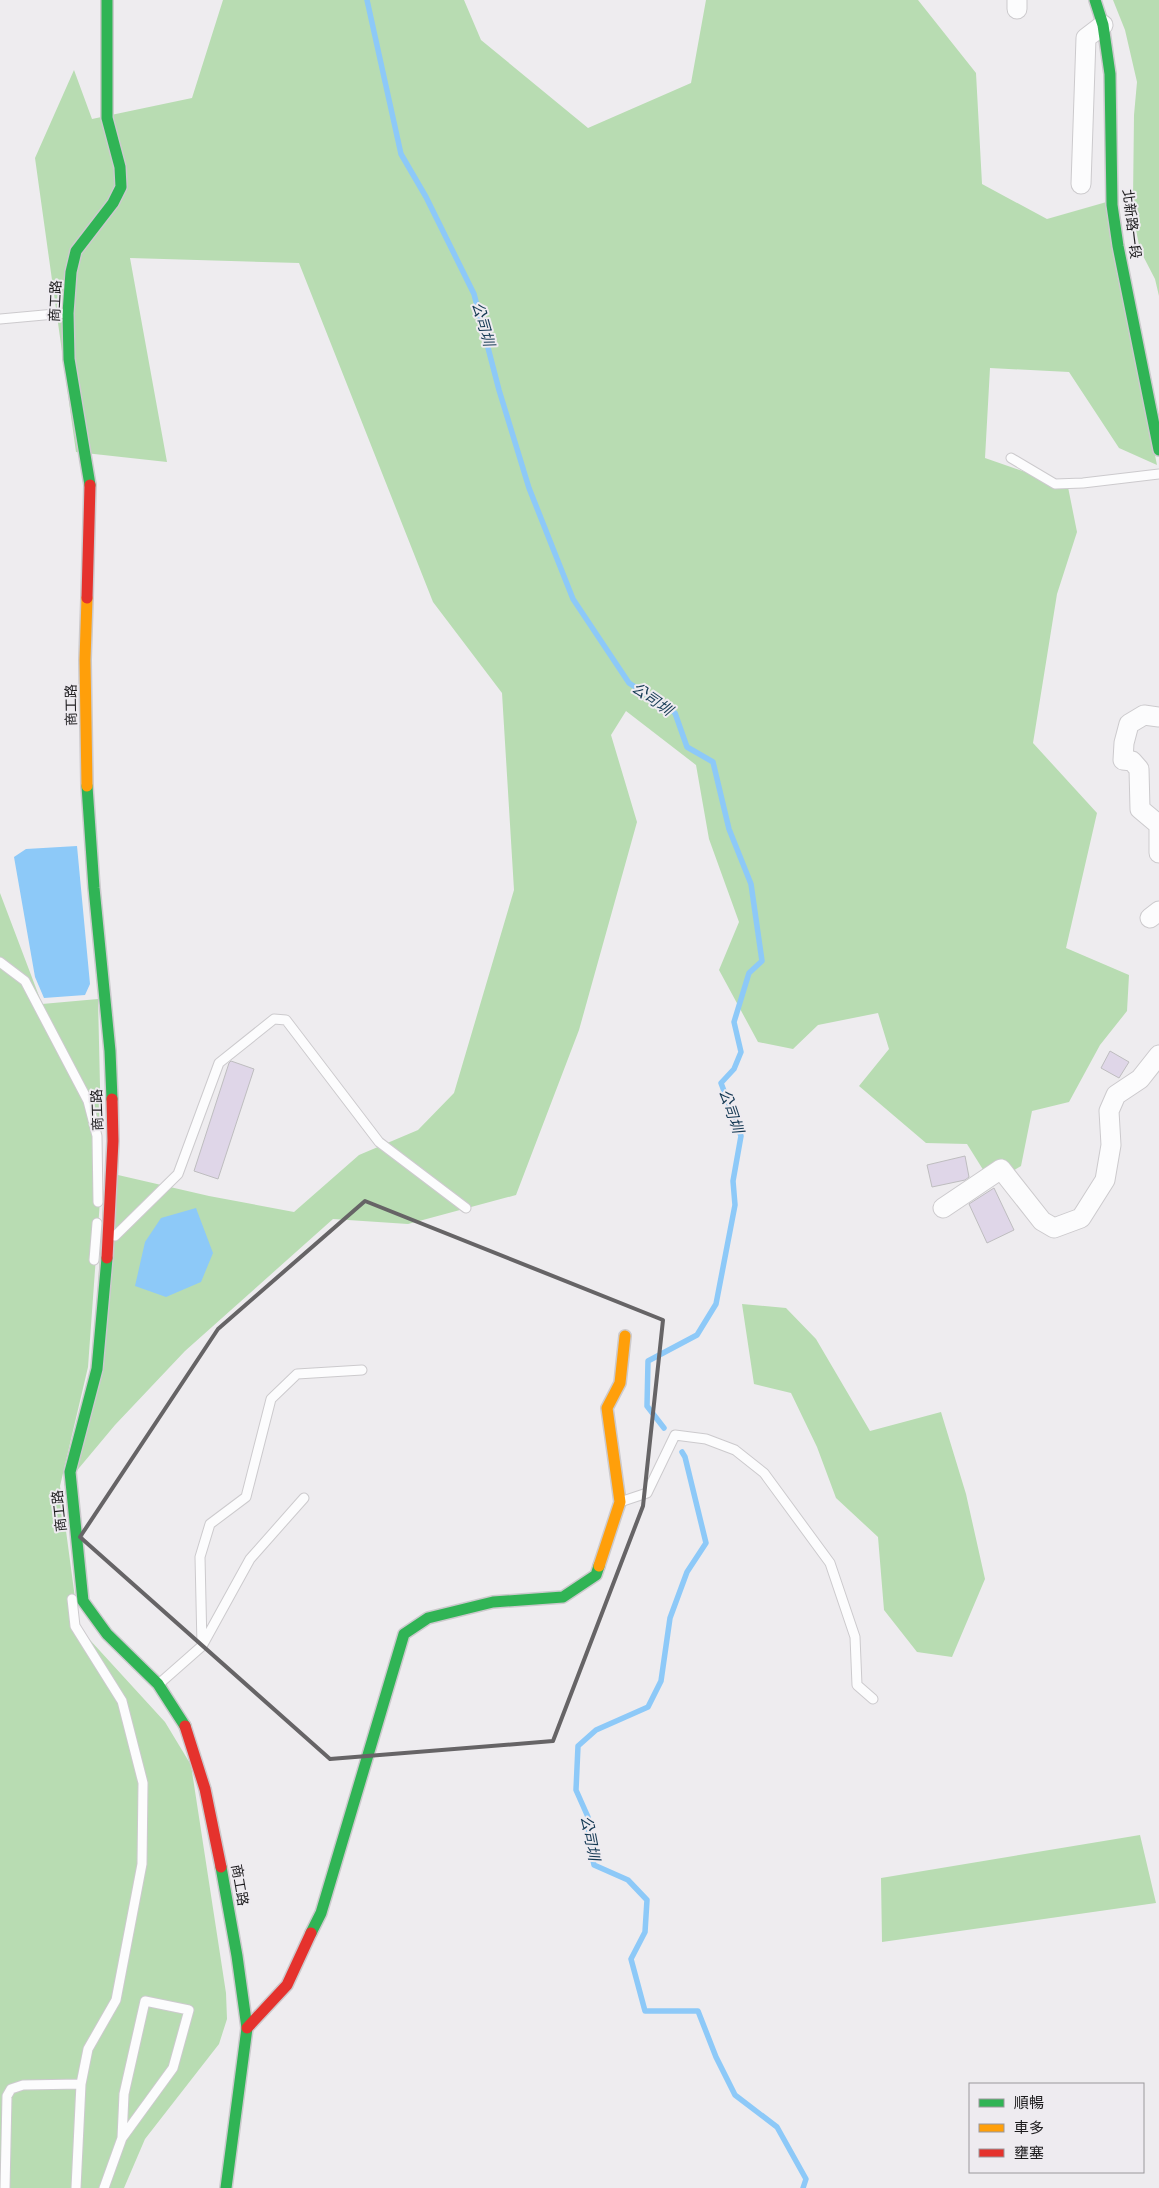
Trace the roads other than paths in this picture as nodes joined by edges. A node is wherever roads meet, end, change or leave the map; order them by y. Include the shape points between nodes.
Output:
1 (107, 0) edge
2 (1095, 0) edge
3 (1103, 25) junction
4 (1081, 184) dead end
5 (68, 313) junction
6 (0, 319) edge
7 (1159, 450) edge
8 (1011, 458) dead end
9 (1159, 474) edge
10 (1159, 717) edge
11 (1159, 826) edge
12 (1159, 853) edge
13 (0, 962) edge
14 (1159, 1055) edge
15 (466, 1208) dead end
16 (943, 1208) dead end
17 (109, 1241) junction
18 (93, 1274) dead end
19 (625, 1336) dead end
20 (362, 1370) dead end
21 (71, 1430) dead end
22 (61, 1476) dead end
23 (304, 1498) dead end
24 (620, 1502) junction
25 (70, 1588) dead end
26 (202, 1646) junction
27 (158, 1684) junction
28 (873, 1699) dead end
29 (247, 2028) junction
30 (81, 2084) junction
31 (122, 2138) junction
32 (6, 2188) edge
33 (76, 2188) edge
34 (104, 2188) edge
35 (226, 2188) edge

1 - 5 street, 商工路 via 107,118 120,167 121,187 113,203 76,251
2 - 3 street, 北新路一段
3 - 4 street via 1086,38
3 - 7 street, 北新路一段 via 1110,74 1112,205
5 - 6 lane
5 - 17 street, 商工路 via 69,360 90,482 86,771 110,1051 113,1141
8 - 9 lane via 1054,484
10 - 11 street via 1144,715 1129,724 1123,760 1132,761 1139,769 1140,809
11 - 12 street
13 - 18 lane via 25,981 88,1100 97,1136 98,1212
14 - 16 street via 1140,1080 1116,1095 1108,1112 1112,1145 1105,1180 1081,1218 1054,1228 1042,1221 1001,1169
15 - 17 lane via 379,1142 286,1020 274,1019 219,1063 178,1174
17 - 27 street, 商工路 via 97,1368 70,1472 84,1601 107,1634
19 - 24 street via 620,1383 608,1408
20 - 26 lane via 297,1374 271,1398 246,1497 210,1524 200,1557
21 - 22 lane
23 - 26 lane via 250,1559
24 - 28 lane via 647,1493 675,1435 706,1439 728,1447 757,1467 830,1563 855,1637 857,1685
24 - 29 street via 596,1575 564,1597 484,1605 428,1618 404,1634 321,1913 287,1985
25 - 30 lane via 74,1626 122,1701 143,1783 142,1864 120,1981 116,2000 88,2049
26 - 27 lane
27 - 29 street, 商工路 via 188,1731 205,1789 236,1946
29 - 35 street, 商工路
30 - 32 lane via 23,2085 10,2089 7,2096
30 - 33 lane
31 - 31 lane via 173,2068 189,2010 145,2001 124,2094
31 - 34 lane

